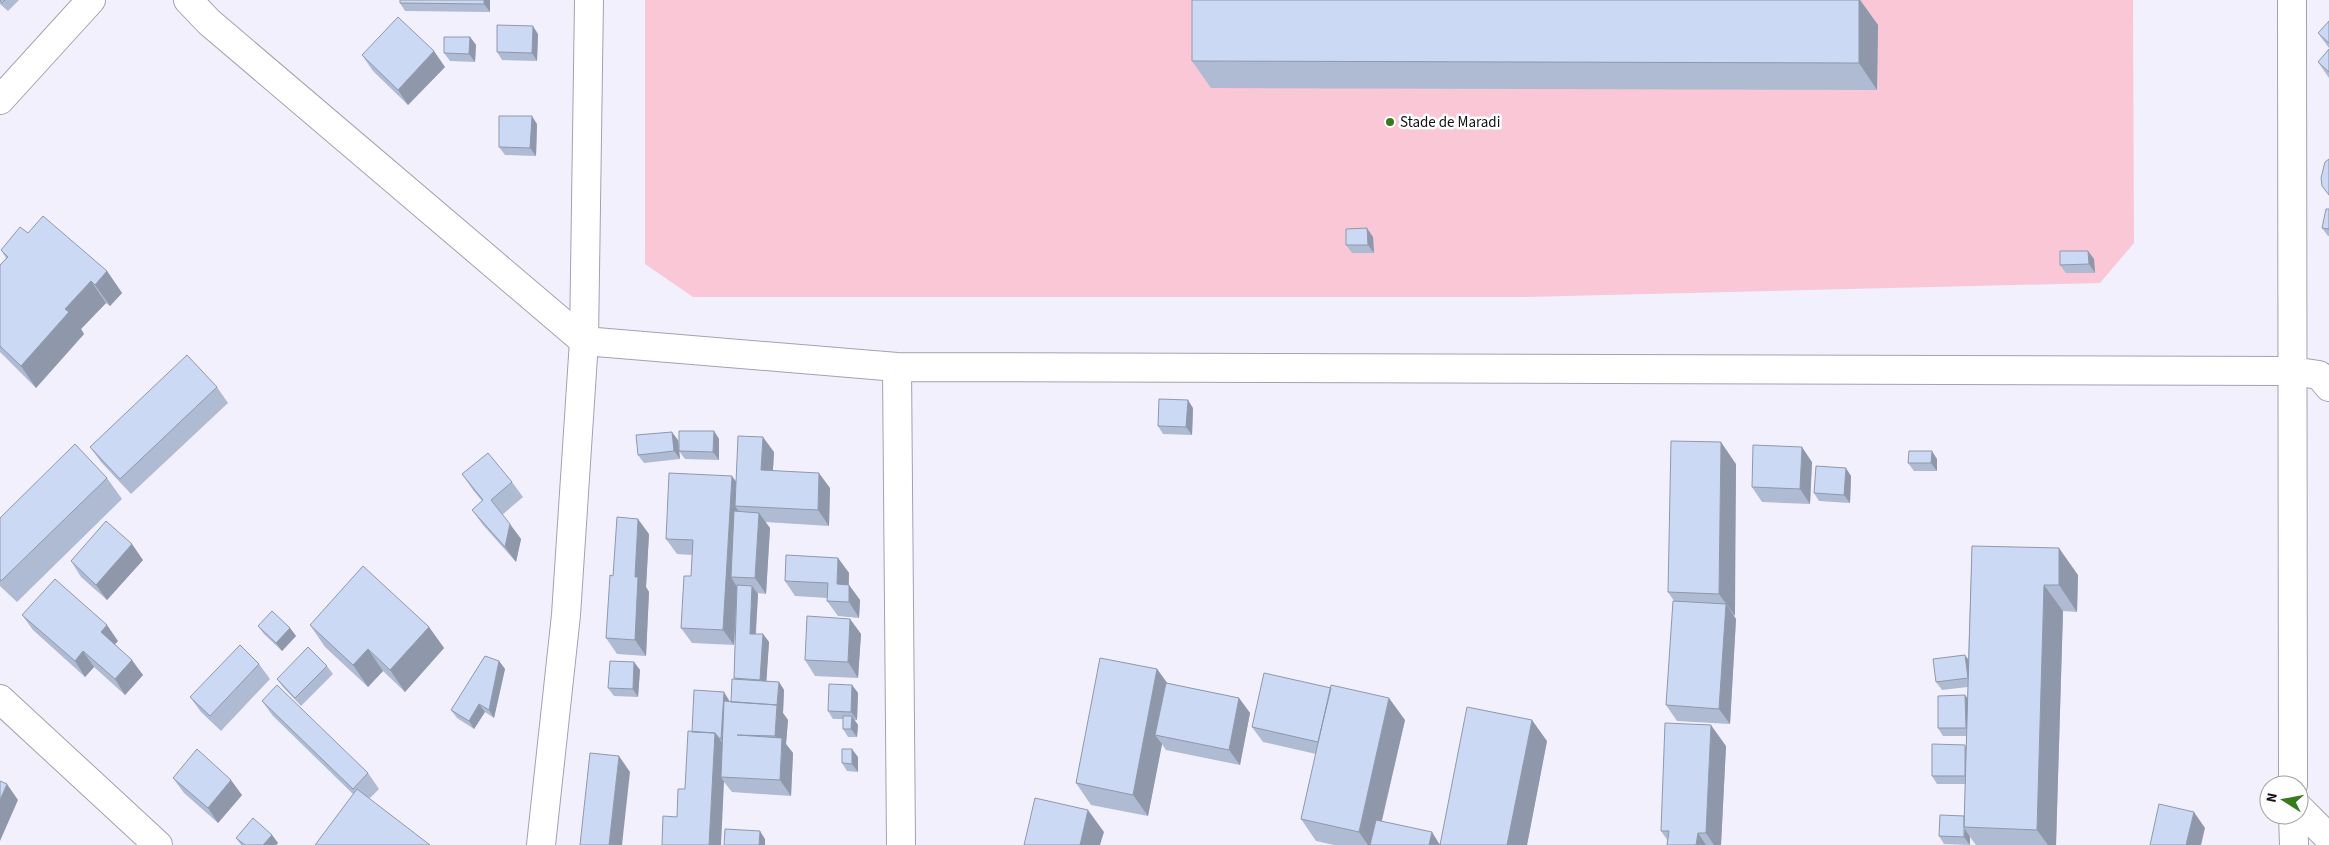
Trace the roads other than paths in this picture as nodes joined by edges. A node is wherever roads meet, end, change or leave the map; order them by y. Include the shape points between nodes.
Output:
1 (91, 0) edge
2 (188, 0) edge
3 (589, 0) edge
4 (2292, 0) edge
5 (0, 100) edge
6 (584, 341) junction
7 (897, 367) junction
8 (2317, 374) edge
9 (0, 699) edge
10 (2294, 775) edge
11 (2309, 818) edge
12 (2293, 825) edge
13 (2329, 838) edge
14 (158, 845) edge
15 (542, 845) edge
16 (901, 845) edge
17 (2294, 845) edge

1 - 5 street
2 - 6 street
3 - 6 street
4 - 8 street
6 - 7 street
6 - 15 street via 566,615
7 - 8 street
7 - 16 street
8 - 10 street
9 - 14 street
11 - 13 street
12 - 17 street

